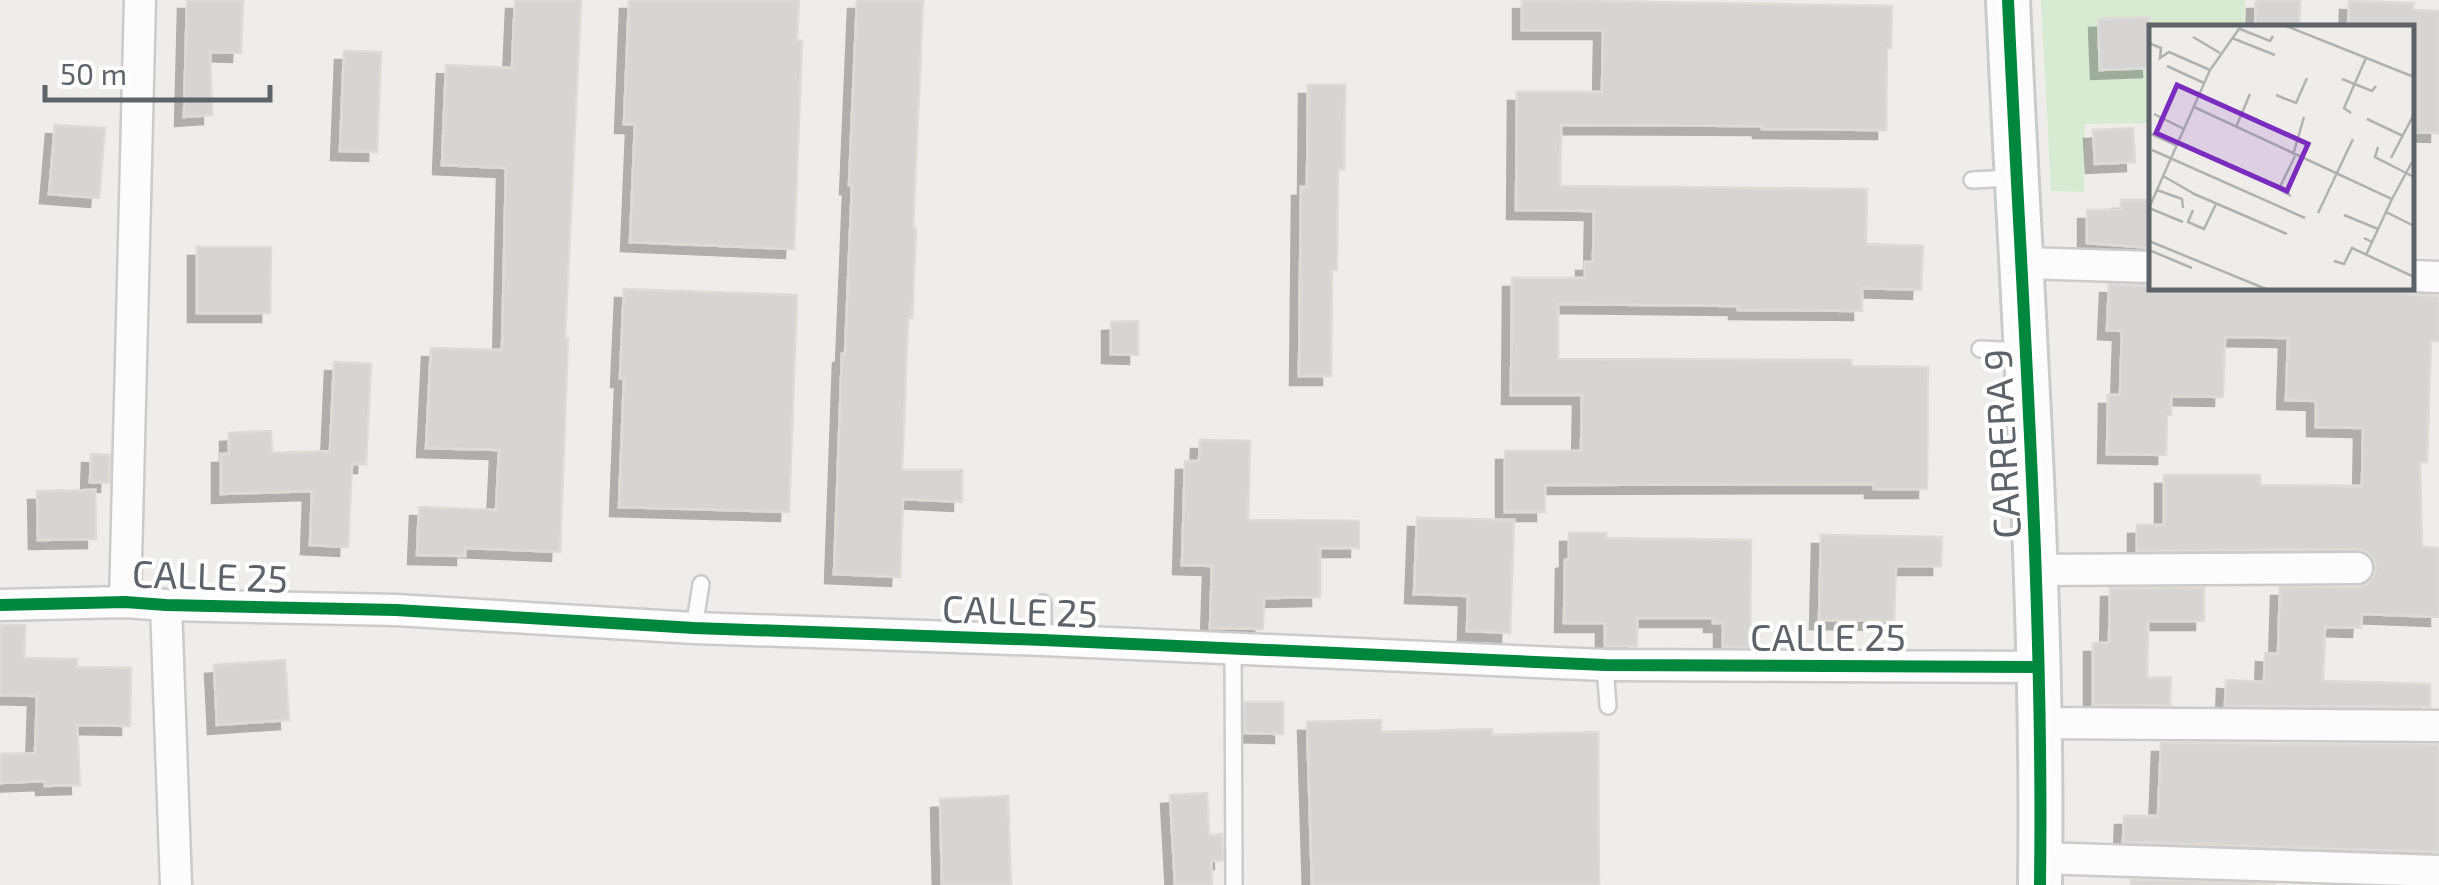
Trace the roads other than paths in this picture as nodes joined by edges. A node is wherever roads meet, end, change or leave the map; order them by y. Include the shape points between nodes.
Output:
1 (140, 0) edge
2 (2008, 0) edge
3 (2016, 178) junction
4 (1972, 180) dead end
5 (2023, 262) junction
6 (2149, 266) edge
7 (2414, 276) edge
8 (2439, 277) edge
9 (1980, 348) dead end
10 (2028, 351) junction
11 (2356, 568) dead end
12 (2037, 570) junction
13 (701, 584) dead end
14 (124, 602) junction
15 (1044, 603) dead end
16 (0, 605) edge
17 (166, 605) junction
18 (694, 628) junction
19 (1043, 640) junction
20 (1233, 648) junction
21 (1606, 665) junction
22 (2038, 667) junction
23 (1608, 706) dead end
24 (2040, 723) junction
25 (2439, 726) edge
26 (2439, 871) edge
27 (2040, 872) edge
28 (176, 885) edge
29 (1234, 885) edge

1 - 14 street
2 - 3 main road, CARRERA 9
3 - 4 lane
3 - 5 main road, CARRERA 9
5 - 6 street
5 - 10 main road, CARRERA 9
7 - 8 street
9 - 10 lane
10 - 12 main road, CARRERA 9
11 - 12 street
12 - 22 main road, CARRERA 9
13 - 18 lane
14 - 16 street, CALLE 25
14 - 17 street, CALLE 25
15 - 19 lane
17 - 18 street, CALLE 25 via 396,610
17 - 28 street
18 - 19 street, CALLE 25
19 - 20 street, CALLE 25
20 - 21 street, CALLE 25
20 - 29 lane
21 - 22 street, CALLE 25
21 - 23 lane
22 - 24 main road, CARRERA 9
24 - 25 street
24 - 27 main road, CARRERA 9
26 - 27 street

